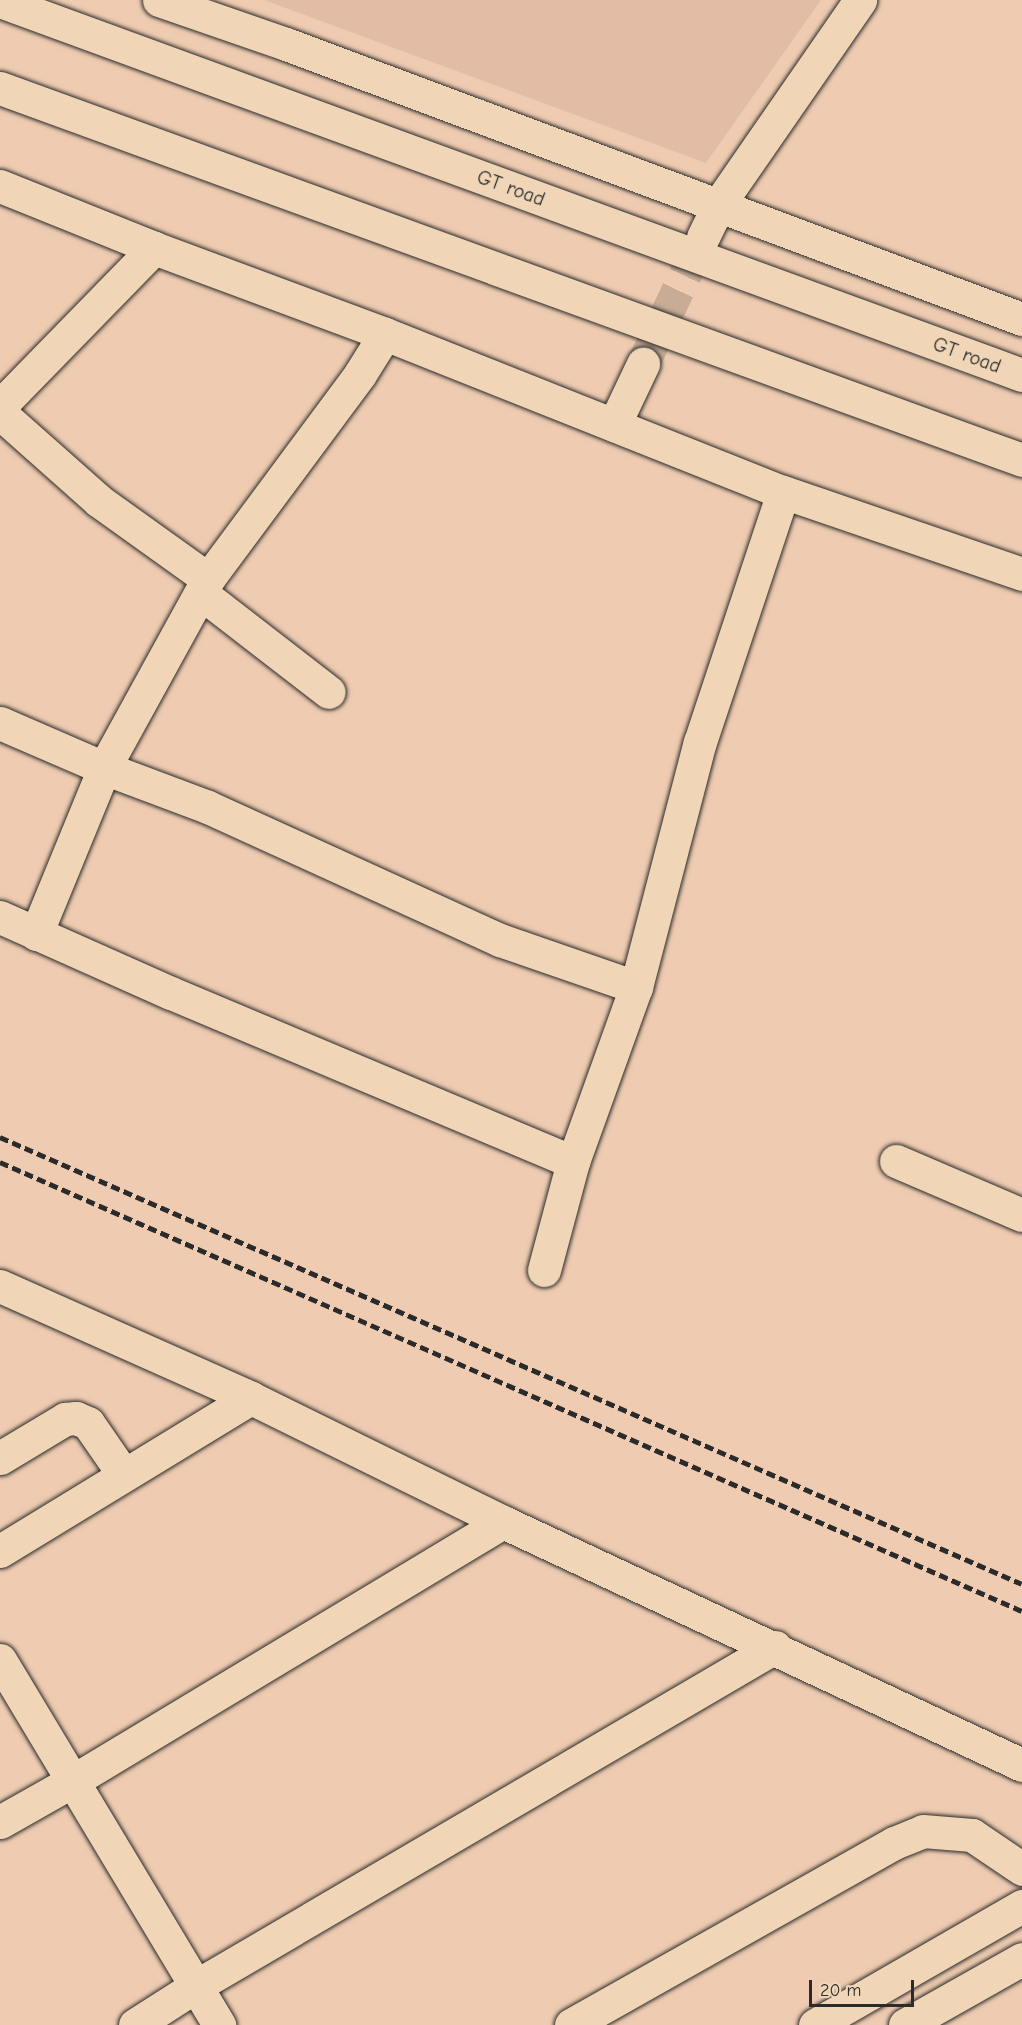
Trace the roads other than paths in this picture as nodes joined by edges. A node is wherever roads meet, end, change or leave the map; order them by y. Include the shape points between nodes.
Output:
1 (159, 0) edge
2 (860, 0) edge
3 (0, 1) edge
4 (0, 88) edge
5 (0, 186) edge
6 (719, 204) junction
7 (703, 237) tunnel mouth
8 (154, 248) junction
9 (1022, 319) edge
10 (385, 334) junction
11 (643, 364) tunnel mouth
12 (1022, 375) edge
13 (0, 406) edge
14 (0, 413) edge
15 (614, 425) junction
16 (1022, 460) edge
17 (783, 492) junction
18 (1022, 574) edge
19 (205, 586) junction
20 (329, 692) dead end
21 (0, 723) edge
22 (104, 768) junction
23 (0, 917) edge
24 (36, 934) junction
25 (636, 987) junction
26 (896, 1161) dead end
27 (573, 1162) junction
28 (1022, 1215) edge
29 (544, 1270) dead end
30 (0, 1286) edge
31 (251, 1398) junction
32 (0, 1458) edge
33 (124, 1475) junction
34 (503, 1522) junction
35 (0, 1551) edge
36 (775, 1647) junction
37 (0, 1660) edge
38 (1022, 1765) edge
39 (71, 1782) junction
40 (0, 1822) edge
41 (1022, 1869) edge
42 (1022, 1906) edge
43 (1022, 1959) edge
44 (196, 1986) junction
45 (135, 2025) edge
46 (219, 2025) edge
47 (571, 2025) edge
48 (815, 2025) edge
49 (905, 2025) edge

1 - 6 main road
2 - 6 main road
3 - 12 main road, GT road
4 - 16 main road
5 - 8 main road
6 - 7 main road
6 - 9 main road
8 - 10 main road
8 - 13 main road
10 - 15 main road
10 - 19 main road
11 - 15 main road
14 - 19 main road via 99,501
15 - 17 main road
17 - 18 main road
17 - 25 main road via 700,742
19 - 20 main road
19 - 22 main road
21 - 22 main road
22 - 24 main road
22 - 25 main road via 208,807 500,940
23 - 24 main road
24 - 27 main road
25 - 27 main road
26 - 28 main road
27 - 29 main road
30 - 31 main road
31 - 33 main road
31 - 34 main road
32 - 33 main road via 65,1419 76,1418 88,1423
33 - 35 main road
34 - 36 main road
34 - 39 main road
36 - 38 main road
36 - 44 main road
37 - 39 main road
39 - 40 main road
39 - 44 main road
41 - 47 main road via 972,1835 923,1831
42 - 48 main road
43 - 49 main road
44 - 45 main road
44 - 46 main road

